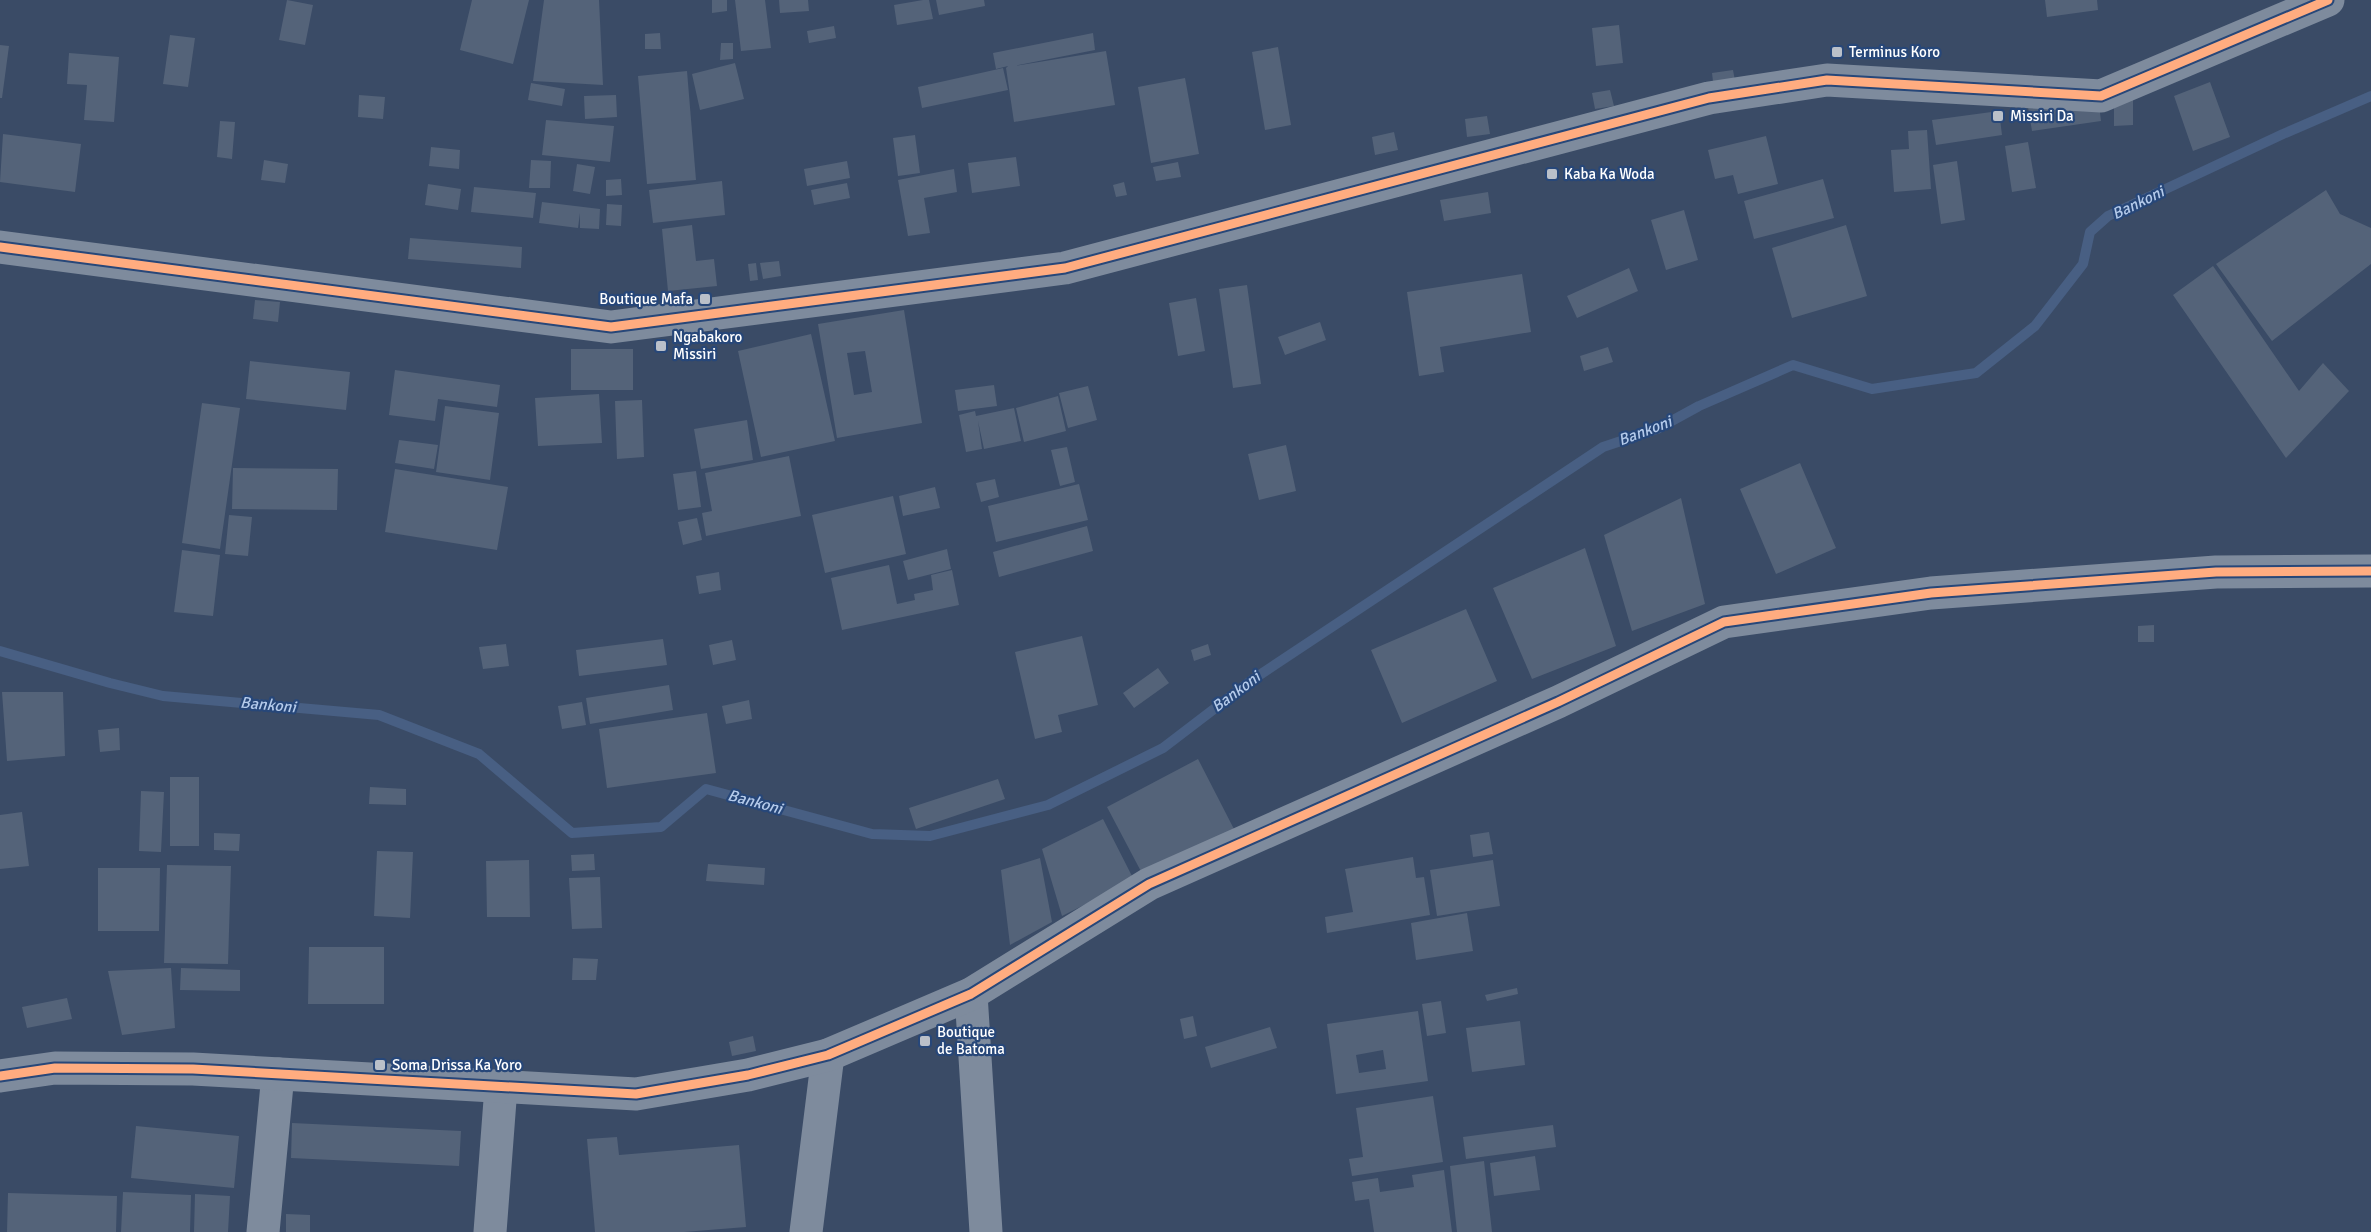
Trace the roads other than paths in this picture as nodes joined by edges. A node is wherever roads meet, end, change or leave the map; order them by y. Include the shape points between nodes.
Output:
1 (2328, 0) edge
2 (0, 247) edge
3 (2371, 571) edge
4 (970, 994) junction
5 (828, 1054) junction
6 (278, 1074) junction
7 (0, 1077) edge
8 (501, 1087) junction
9 (263, 1232) edge
10 (489, 1232) edge
11 (806, 1232) edge
12 (986, 1232) edge

1 - 2 street via 2102,96 1827,80 1709,98 1065,268 611,327
3 - 4 street via 2216,572 1931,592 1724,622 1558,702 1149,884
4 - 5 street
4 - 12 street
5 - 8 street via 748,1075 636,1094
5 - 11 street
6 - 7 street via 55,1068
6 - 8 street
6 - 9 street
8 - 10 street

